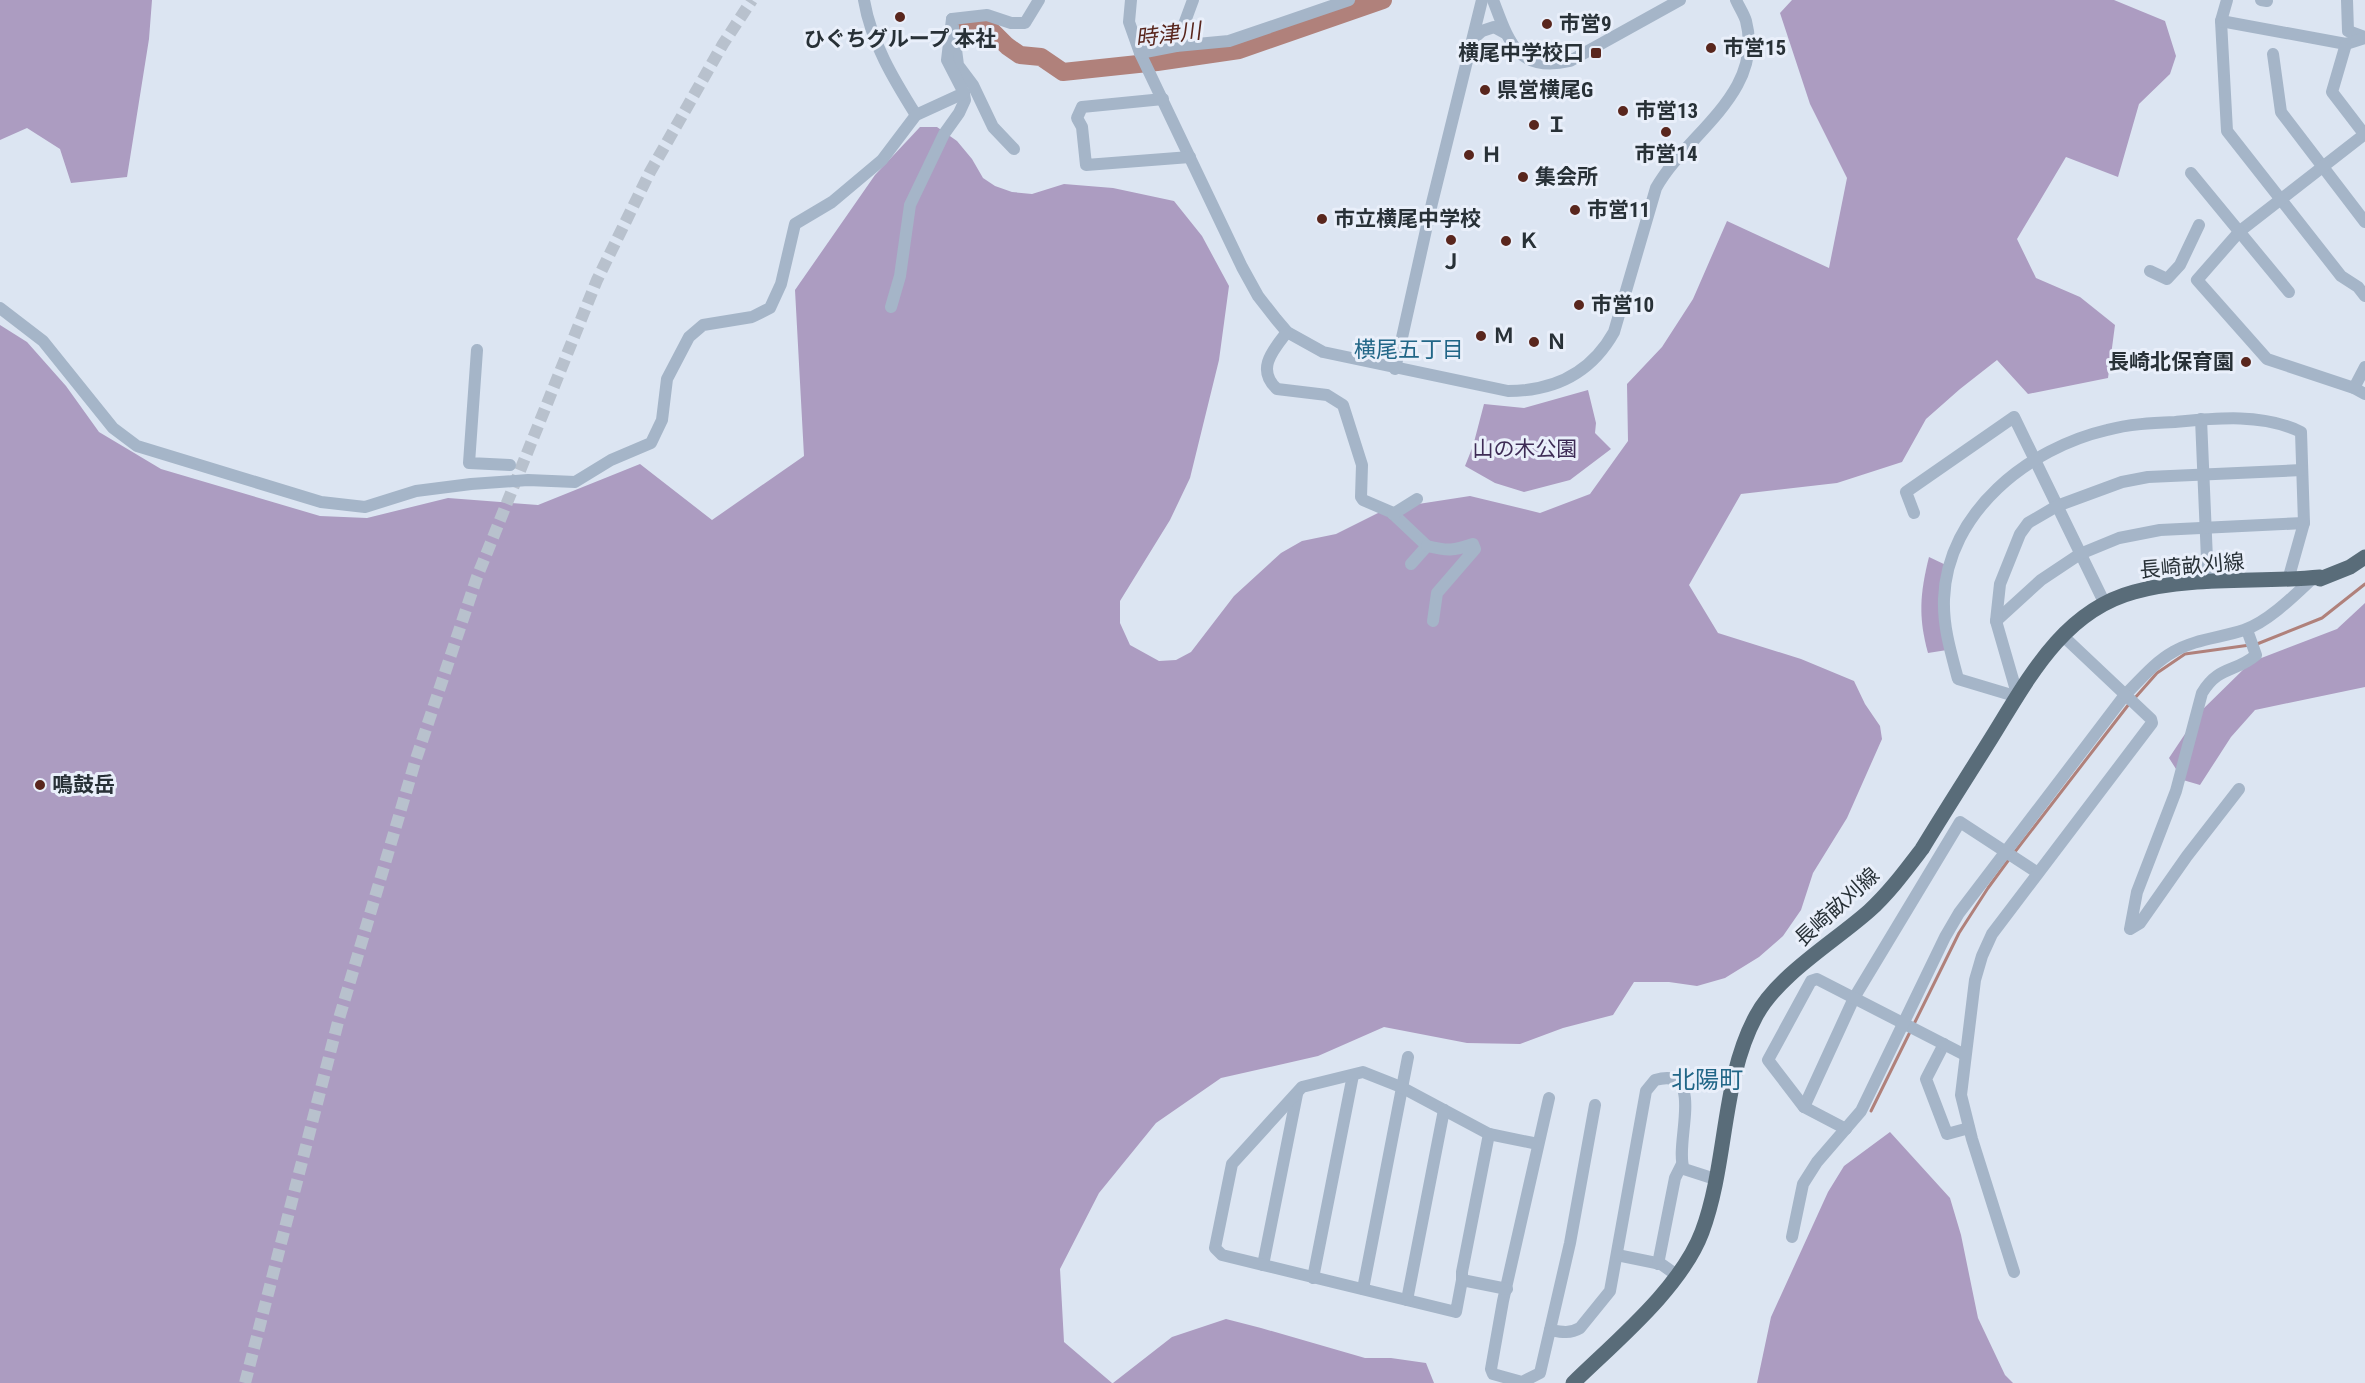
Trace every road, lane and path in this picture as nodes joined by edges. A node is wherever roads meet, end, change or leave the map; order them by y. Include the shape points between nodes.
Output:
1 (864, 0) edge
2 (1040, 0) edge
3 (1131, 0) edge
4 (1193, 0) edge
5 (1349, 0) edge
6 (1482, 0) edge
7 (1493, 0) edge
8 (1680, 0) edge
9 (1736, 0) edge
10 (2227, 0) edge
11 (2347, 0) edge
12 (952, 19) junction
13 (2220, 21) junction
14 (1505, 33) junction
15 (2365, 38) edge
16 (1473, 39) junction
17 (2346, 44) junction
18 (1176, 46) junction
19 (1140, 53) junction
20 (2273, 54) dead end
21 (964, 93) junction
22 (1163, 99) junction
23 (916, 115) junction
24 (2365, 134) edge
25 (1014, 149) dead end
26 (1190, 157) junction
27 (2322, 168) junction
28 (2191, 173) dead end
29 (2281, 200) junction
30 (2365, 222) edge
31 (2199, 225) dead end
32 (2240, 231) junction
33 (2180, 265) junction
34 (2150, 271) dead end
35 (2197, 280) junction
36 (2289, 292) dead end
37 (2365, 296) edge
38 (891, 307) dead end
39 (0, 308) edge
40 (1287, 332) junction
41 (477, 350) dead end
42 (2365, 367) edge
43 (1395, 369) junction
44 (2359, 391) edge
45 (2200, 419) junction
46 (2036, 461) junction
47 (510, 465) dead end
48 (2302, 470) junction
49 (2203, 474) junction
50 (1417, 499) dead end
51 (2057, 506) junction
52 (1914, 513) dead end
53 (1393, 514) junction
54 (2304, 523) junction
55 (2207, 528) junction
56 (1427, 546) junction
57 (2365, 548) edge
58 (2080, 554) junction
59 (2365, 557) edge
60 (1411, 564) dead end
61 (2316, 577) junction
62 (2288, 580) junction
63 (2208, 583) junction
64 (2106, 604) junction
65 (1434, 621) dead end
66 (1996, 621) junction
67 (2062, 635) junction
68 (2250, 639) junction
69 (2126, 696) junction
70 (2018, 697) junction
71 (2240, 789) dead end
72 (2006, 851) junction
73 (2038, 873) junction
74 (1854, 998) junction
75 (1904, 1024) junction
76 (1944, 1044) junction
77 (1965, 1054) junction
78 (1408, 1057) dead end
79 (1353, 1075) junction
80 (1401, 1087) junction
81 (1297, 1092) junction
82 (1549, 1098) dead end
83 (1594, 1105) dead end
84 (1804, 1107) junction
85 (1444, 1110) junction
86 (1969, 1128) junction
87 (1846, 1129) junction
88 (1489, 1134) junction
89 (1538, 1144) junction
90 (1682, 1164) junction
91 (1715, 1179) junction
92 (1792, 1237) dead end
93 (1617, 1255) junction
94 (1658, 1264) junction
95 (1263, 1265) junction
96 (2014, 1272) dead end
97 (1678, 1276) junction
98 (1313, 1278) junction
99 (1462, 1280) junction
100 (1364, 1289) junction
101 (1507, 1289) junction
102 (1407, 1300) junction
103 (1550, 1330) junction
104 (1573, 1383) edge

1 - 23 street via 867,18 893,78
2 - 12 street via 1025,23 1011,24 987,15
3 - 19 street via 1129,22
4 - 18 street
5 - 18 street via 1229,41
6 - 16 street
7 - 14 street
8 - 14 street via 1570,61 1554,65 1526,57 1511,45
9 - 43 street via 1746,20 1749,51 1742,78 1656,188 1614,332 1605,348 1563,381 1531,391 1508,391
10 - 13 street
11 - 15 street via 2348,32
12 - 21 street via 947,60
12 - 25 street via 958,65 974,85 993,127
13 - 17 street
13 - 29 street via 2227,131
14 - 16 street via 1494,27 1482,30
15 - 17 street
16 - 43 street
17 - 24 street via 2332,92
18 - 19 street
19 - 22 street
20 - 27 street via 2281,112
21 - 23 street
21 - 38 street via 959,113 944,134 910,205 900,276
22 - 26 street
22 - 26 street via 1082,107 1077,118 1082,127 1086,165
23 - 39 street via 882,160 832,202 795,224 781,284 770,308 753,317 703,325 689,337 667,379 662,420 651,443 611,460 575,482 471,484 416,491 365,507 321,502 137,446 113,428 43,341
24 - 27 street
26 - 40 street via 1258,296
27 - 29 street
27 - 30 street
28 - 32 street
29 - 32 street
29 - 37 street via 2341,276
31 - 33 street
32 - 35 street
32 - 36 street
33 - 34 street via 2167,279
33 - 35 street
35 - 44 street via 2267,359
40 - 43 street via 1323,352
40 - 53 street via 1269,358 1268,378 1277,389 1327,395 1343,405 1362,465 1361,497
41 - 47 street via 469,463
42 - 44 street
45 - 46 street via 2107,430 2065,443
45 - 48 street via 2263,421 2301,432
45 - 49 street
46 - 51 street
46 - 52 street via 2014,417 1906,492
46 - 70 street via 2008,478 1970,518 1949,568 1944,597 1948,640 1958,679
48 - 49 street
48 - 54 street
49 - 51 street via 2122,482
49 - 55 street
50 - 53 street
51 - 58 street
51 - 66 street via 2028,523 2020,534 2001,584
53 - 56 street
54 - 55 street
54 - 62 street
55 - 58 street via 2160,530 2119,538
55 - 63 street
56 - 60 street
56 - 65 street via 1446,551 1473,544 1475,549 1437,593
57 - 61 main road, 長崎畝刈線
58 - 64 street
58 - 66 street via 2041,580
59 - 61 main road, 長崎畝刈線 via 2341,571
61 - 62 main road, 長崎畝刈線
61 - 68 street
62 - 63 main road, 長崎畝刈線
63 - 64 main road, 長崎畝刈線 via 2151,588
64 - 67 main road, 長崎畝刈線
66 - 70 street
67 - 69 street
67 - 70 main road, 長崎畝刈線 via 2036,666
68 - 69 street via 2190,644 2172,652
68 - 71 street via 2256,656 2224,670 2210,680 2202,693 2176,791 2137,892 2130,929 2140,924
69 - 72 street
69 - 73 street via 2152,723
70 - 91 main road, 長崎畝刈線 via 1902,875 1871,909 1779,984 1757,1014 1740,1051
72 - 73 street
72 - 74 street via 1960,822
72 - 75 street via 1950,929
73 - 77 street via 1992,934 1982,956
74 - 75 street
74 - 84 street
74 - 84 street via 1817,979 1810,981 1768,1060
75 - 76 street
75 - 87 street via 1874,1088
76 - 77 street
76 - 86 street via 1926,1079 1947,1134
77 - 86 street via 1961,1095
78 - 80 street
79 - 80 street via 1363,1072
79 - 81 street via 1302,1087
79 - 98 street
80 - 85 street
80 - 100 street
81 - 95 street
81 - 95 street via 1232,1164 1215,1248 1222,1255
82 - 89 street
83 - 103 street
84 - 87 street
85 - 88 street
85 - 102 street
86 - 96 street
87 - 92 street via 1803,1184
88 - 89 street
88 - 99 street
89 - 101 street
90 - 91 street via 1689,1171
90 - 93 street via 1684,1089 1670,1077 1655,1080 1646,1091
90 - 94 street via 1675,1178
91 - 97 main road, 長崎畝刈線 via 1702,1231
93 - 94 street
93 - 103 street via 1610,1291 1580,1328 1574,1332
94 - 97 street
95 - 98 street
97 - 104 main road, 長崎畝刈線
98 - 100 street
99 - 101 street
99 - 102 street via 1456,1312
100 - 102 street
101 - 103 street via 1493,1374 1522,1382 1540,1373

